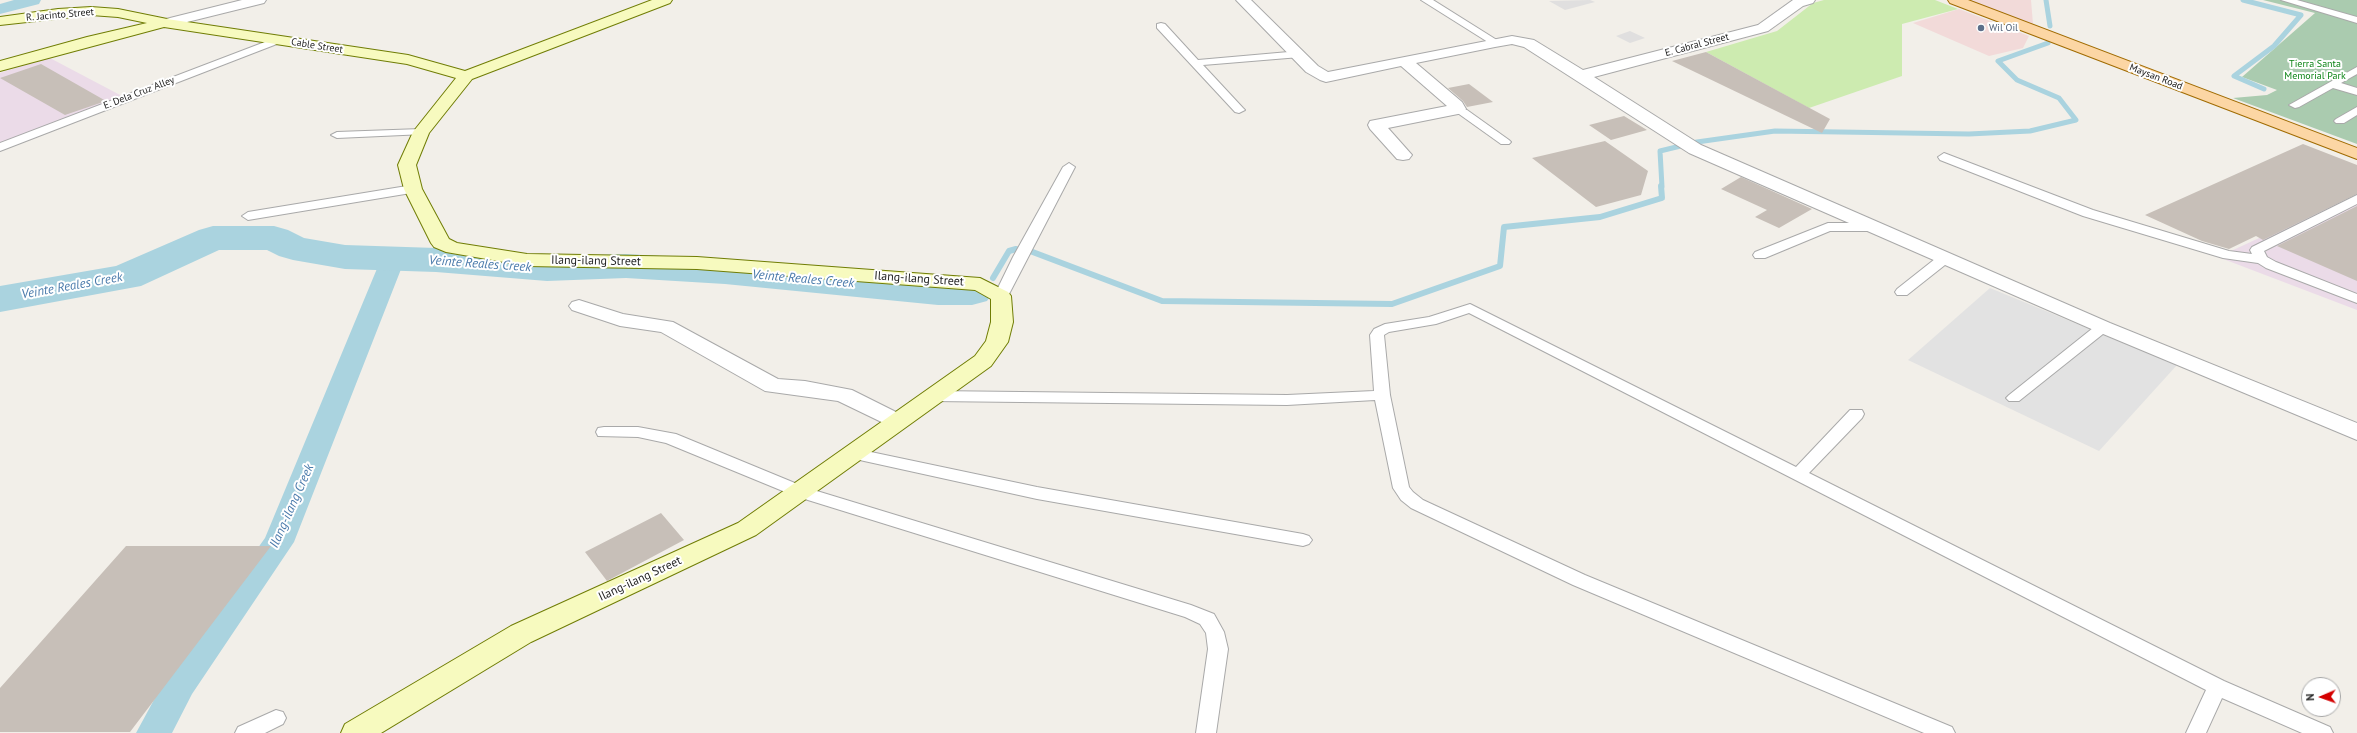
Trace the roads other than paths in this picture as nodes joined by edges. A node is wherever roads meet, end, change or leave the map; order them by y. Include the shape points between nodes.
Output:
1 (259, 0) edge
2 (665, 0) edge
3 (1243, 0) edge
4 (1426, 0) edge
5 (1808, 0) edge
6 (1955, 0) edge
7 (2286, 0) edge
8 (2357, 20) edge
9 (0, 21) edge
10 (166, 23) junction
11 (1161, 26) dead end
12 (278, 40) junction
13 (1495, 42) junction
14 (1300, 54) junction
15 (1405, 62) junction
16 (1195, 63) junction
17 (0, 66) edge
18 (2357, 70) edge
19 (466, 76) junction
20 (1580, 76) junction
21 (2332, 84) junction
22 (2357, 92) edge
23 (2296, 105) dead end
24 (1239, 110) dead end
25 (1456, 110) junction
26 (2357, 110) edge
27 (2340, 121) dead end
28 (421, 132) junction
29 (337, 135) dead end
30 (1505, 142) dead end
31 (0, 147) edge
32 (1404, 154) dead end
33 (2357, 154) edge
34 (1944, 157) dead end
35 (1069, 167) dead end
36 (413, 189) junction
37 (2357, 199) edge
38 (248, 216) dead end
39 (1875, 227) junction
40 (1760, 255) dead end
41 (1945, 258) junction
42 (2262, 259) junction
43 (1902, 292) dead end
44 (1001, 296) junction
45 (2357, 299) edge
46 (579, 306) dead end
47 (2103, 327) junction
48 (1382, 395) junction
49 (932, 396) junction
50 (2014, 398) dead end
51 (1856, 414) dead end
52 (896, 421) junction
53 (604, 432) dead end
54 (2357, 432) edge
55 (852, 453) junction
56 (1798, 474) junction
57 (801, 492) junction
58 (1303, 540) dead end
59 (2217, 687) junction
60 (276, 718) dead end
61 (245, 733) edge
62 (356, 733) edge
63 (1206, 733) edge
64 (1945, 733) edge
65 (2196, 733) edge
66 (2323, 733) edge

1 - 10 street
2 - 19 street
3 - 14 street
4 - 13 lane
5 - 20 street, E. Cabral Street via 1798,3 1764,28
6 - 33 main road, Maysan Road
7 - 8 lane
9 - 10 street, R. Jacinto Street via 91,11 118,13
10 - 12 street, Cable Street
10 - 17 street via 92,40
11 - 16 lane
12 - 19 street, Cable Street via 408,60
12 - 31 lane, E. Dela Cruz Alley
13 - 15 street
13 - 20 street via 1512,40 1529,43
14 - 15 street via 1319,75 1326,77
14 - 16 lane
15 - 25 street via 1456,105
16 - 24 lane
18 - 21 lane
19 - 28 street, Ilang-ilang Street
20 - 39 street via 1672,137 1695,149
21 - 22 lane
21 - 23 lane
25 - 30 lane via 1463,112
25 - 32 street via 1376,125
26 - 27 lane
28 - 29 lane
28 - 36 street, Ilang-ilang Street via 407,165
34 - 42 lane via 2088,213 2228,255
35 - 44 lane
36 - 38 lane
36 - 44 street, Ilang-ilang Street via 441,243 453,248 527,260 697,263 965,282 980,284
37 - 42 lane via 2257,250
39 - 40 lane via 1828,227
39 - 41 street
41 - 43 lane
41 - 47 street
42 - 45 lane via 2271,265
44 - 49 street, Ilang-ilang Street via 1002,322 997,342 983,361
46 - 52 street via 620,320 666,326 773,386 805,388 844,395
47 - 50 lane
47 - 54 street
48 - 49 lane via 1287,400
48 - 56 lane via 1377,335 1379,332 1385,328 1431,320 1470,308
48 - 64 lane via 1401,488 1417,504 1579,580
49 - 52 street, Ilang-ilang Street
51 - 56 lane
52 - 55 street, Ilang-ilang Street
53 - 57 lane via 638,432 670,438
55 - 57 street, Ilang-ilang Street
55 - 58 lane via 1037,493
56 - 59 lane
57 - 62 street, Ilang-ilang Street via 746,529 521,634
57 - 63 lane via 1183,609 1206,619 1215,632 1218,649
59 - 65 lane
59 - 66 lane
60 - 61 lane

